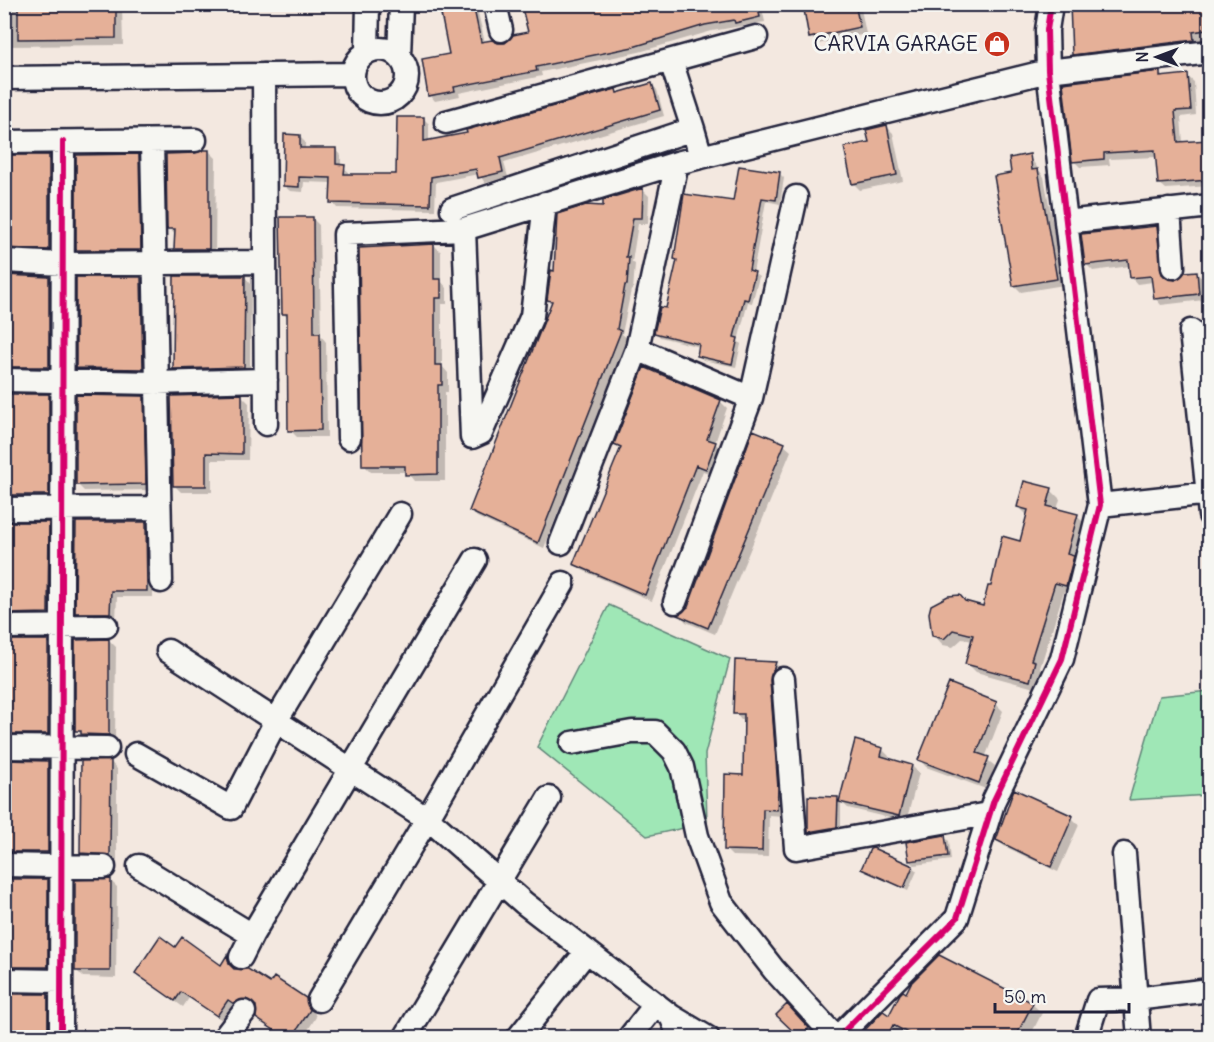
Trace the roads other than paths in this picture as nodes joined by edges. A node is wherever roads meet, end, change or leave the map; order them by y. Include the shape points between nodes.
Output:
1 (368, 4) edge
2 (401, 4) edge
3 (495, 4) edge
4 (1051, 4) edge
5 (501, 30) dead end
6 (756, 37) dead end
7 (367, 51) junction
8 (1209, 52) edge
9 (399, 56) junction
10 (671, 61) junction
11 (1048, 71) junction
12 (353, 74) junction
13 (264, 75) junction
14 (4, 78) edge
15 (446, 122) dead end
16 (693, 129) junction
17 (195, 140) dead end
18 (152, 141) junction
19 (4, 142) edge
20 (63, 142) junction
21 (700, 157) junction
22 (677, 163) junction
23 (796, 197) dead end
24 (545, 203) junction
25 (1209, 206) edge
26 (452, 209) dead end
27 (1169, 210) junction
28 (1066, 222) junction
29 (464, 229) junction
30 (4, 261) edge
31 (265, 262) junction
32 (154, 263) junction
33 (63, 264) junction
34 (1173, 267) dead end
35 (1191, 331) dead end
36 (637, 349) junction
37 (4, 380) edge
38 (63, 380) junction
39 (266, 380) junction
40 (156, 383) junction
41 (751, 398) junction
42 (266, 424) dead end
43 (350, 438) dead end
44 (1209, 501) edge
45 (1100, 505) junction
46 (62, 508) junction
47 (159, 508) junction
48 (4, 509) edge
49 (400, 514) dead end
50 (561, 543) dead end
51 (475, 560) dead end
52 (161, 581) dead end
53 (563, 583) dead end
54 (675, 602) dead end
55 (106, 626) dead end
56 (4, 627) edge
57 (62, 627) junction
58 (168, 651) dead end
59 (783, 680) dead end
60 (276, 721) junction
61 (572, 743) dead end
62 (4, 747) edge
63 (62, 748) junction
64 (107, 748) dead end
65 (136, 754) dead end
66 (349, 768) junction
67 (549, 798) dead end
68 (988, 814) junction
69 (427, 819) junction
70 (1124, 855) dead end
71 (4, 865) edge
72 (62, 866) junction
73 (139, 866) dead end
74 (104, 867) dead end
75 (499, 881) junction
76 (252, 935) junction
77 (587, 951) junction
78 (241, 957) dead end
79 (4, 980) edge
80 (61, 981) junction
81 (1209, 990) edge
82 (1135, 999) junction
83 (319, 1000) dead end
84 (664, 1010) junction
85 (244, 1012) dead end
86 (842, 1036) edge
87 (61, 1038) edge
88 (224, 1038) edge
89 (405, 1038) edge
90 (518, 1038) edge
91 (629, 1038) edge
92 (680, 1038) edge
93 (708, 1038) edge
94 (1086, 1038) edge
95 (1139, 1038) edge

1 - 7 street
2 - 9 street
3 - 5 street
4 - 11 street
6 - 10 street
7 - 9 street via 384,48
7 - 12 street via 355,64
8 - 11 street
9 - 12 street via 405,63 408,80 393,100 368,101 356,89
10 - 15 street
10 - 16 street
11 - 21 street
11 - 28 street
12 - 13 street
13 - 14 street
13 - 31 street
16 - 21 street
16 - 26 street
17 - 18 street
18 - 20 street
18 - 32 street
19 - 20 street
20 - 33 street
21 - 22 street
22 - 24 street
22 - 36 street
23 - 41 street
24 - 29 street
24 - 29 street via 532,316 482,433 472,436
25 - 27 street
27 - 28 street
27 - 34 street
28 - 45 street
29 - 43 street via 345,234
30 - 33 street
31 - 32 street
31 - 39 street
32 - 33 street
32 - 40 street
33 - 38 street
35 - 44 street
36 - 41 street
36 - 50 street
37 - 38 street
38 - 40 street
38 - 46 street
39 - 40 street
39 - 42 street
40 - 47 street
41 - 54 street
44 - 45 street
45 - 68 street via 1062,658
46 - 47 street
46 - 48 street
46 - 57 street
47 - 52 street
49 - 60 street
51 - 66 street
53 - 69 street
55 - 57 street
56 - 57 street
57 - 63 street
58 - 60 street
59 - 68 street via 796,848
60 - 65 street via 231,808
60 - 66 street
61 - 86 street via 632,732 655,732 674,751 682,766 697,836 721,902 774,970
62 - 63 street
63 - 64 street
63 - 72 street
66 - 69 street
66 - 76 street
67 - 75 street
68 - 86 street via 957,918
69 - 75 street
69 - 83 street
70 - 82 street
71 - 72 street
72 - 74 street
72 - 80 street
73 - 76 street
75 - 77 street
75 - 89 street
76 - 78 street
77 - 84 street
77 - 90 street
79 - 80 street
80 - 87 street
81 - 82 street
82 - 94 street via 1098,1000
82 - 95 street
84 - 91 street
84 - 92 street
84 - 93 street
85 - 88 street

